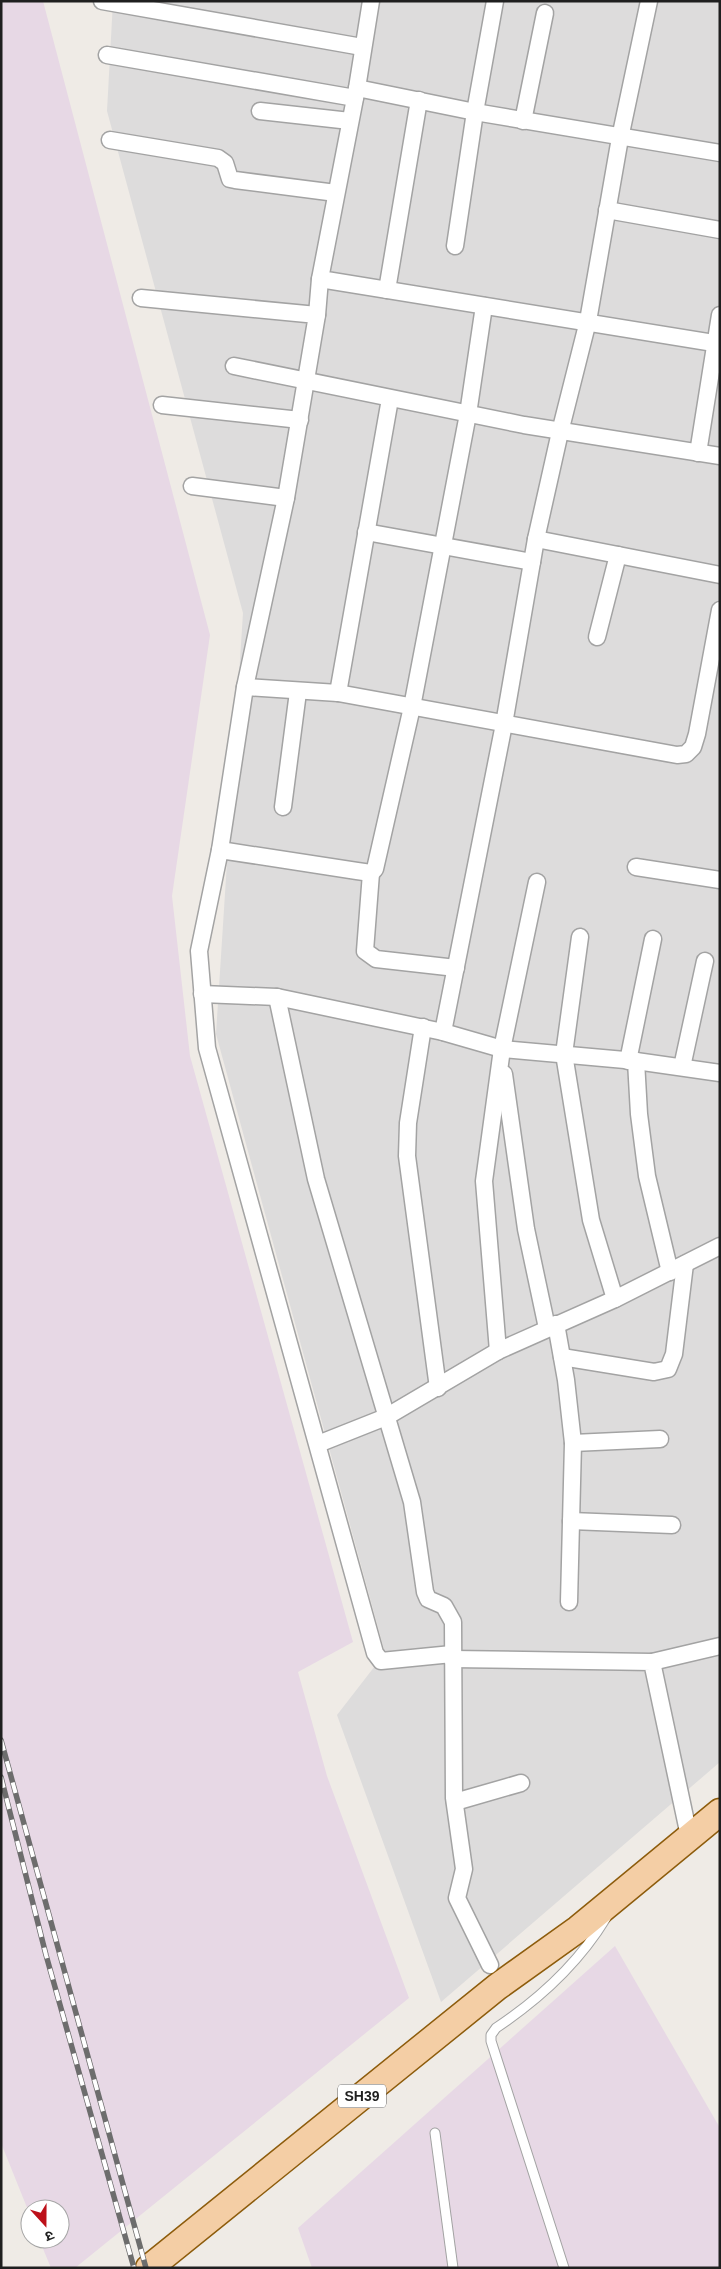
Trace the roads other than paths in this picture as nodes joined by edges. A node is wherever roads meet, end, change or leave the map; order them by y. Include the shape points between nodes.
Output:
1 (102, 1) edge
2 (371, 1) edge
3 (495, 1) edge
4 (649, 1) edge
5 (545, 12) dead end
6 (362, 47) junction
7 (108, 55) dead end
8 (356, 93) junction
9 (419, 100) junction
10 (260, 111) dead end
11 (475, 112) junction
12 (350, 121) junction
13 (523, 121) junction
14 (620, 138) junction
15 (110, 140) dead end
16 (720, 153) edge
17 (336, 193) junction
18 (607, 210) junction
19 (720, 230) edge
20 (455, 246) dead end
21 (320, 279) junction
22 (386, 290) junction
23 (140, 298) dead end
24 (484, 306) junction
25 (317, 315) junction
26 (720, 315) edge
27 (588, 321) junction
28 (718, 344) edge
29 (234, 366) dead end
30 (306, 382) junction
31 (390, 399) junction
32 (162, 406) dead end
33 (468, 414) junction
34 (300, 420) junction
35 (560, 432) junction
36 (698, 453) junction
37 (720, 456) edge
38 (192, 486) dead end
39 (286, 498) junction
40 (366, 532) junction
41 (536, 540) junction
42 (442, 544) junction
43 (618, 555) junction
44 (532, 562) junction
45 (720, 575) edge
46 (720, 610) edge
47 (598, 637) dead end
48 (245, 687) junction
49 (298, 692) junction
50 (338, 693) junction
51 (412, 707) junction
52 (504, 724) junction
53 (283, 807) dead end
54 (220, 850) junction
55 (636, 867) dead end
56 (371, 873) junction
57 (720, 880) edge
58 (537, 882) dead end
59 (580, 937) dead end
60 (653, 940) dead end
61 (705, 962) dead end
62 (456, 968) junction
63 (202, 994) junction
64 (277, 997) junction
65 (423, 1027) junction
66 (443, 1032) junction
67 (501, 1054) junction
68 (564, 1054) junction
69 (632, 1061) junction
70 (682, 1067) junction
71 (720, 1073) edge
72 (720, 1246) edge
73 (685, 1264) junction
74 (670, 1272) junction
75 (615, 1298) junction
76 (552, 1326) junction
77 (498, 1351) junction
78 (562, 1357) junction
79 (438, 1388) junction
80 (386, 1417) junction
81 (660, 1439) dead end
82 (318, 1444) junction
83 (573, 1444) junction
84 (571, 1520) junction
85 (672, 1525) dead end
86 (569, 1602) dead end
87 (720, 1646) edge
88 (452, 1657) junction
89 (652, 1662) junction
90 (521, 1783) dead end
91 (454, 1802) junction
92 (720, 1812) edge
93 (689, 1836) junction
94 (615, 1897) junction
95 (490, 1965) dead end
96 (435, 2133) dead end
97 (149, 2268) edge
98 (454, 2268) edge
99 (564, 2268) edge

1 - 6 street
2 - 6 street
3 - 11 street
4 - 14 street
5 - 13 street
6 - 8 street
7 - 8 street
8 - 9 street
8 - 12 street
9 - 11 street
9 - 22 street
10 - 12 street
11 - 13 street
11 - 20 street
12 - 17 street
13 - 14 street
14 - 16 street
14 - 18 street
15 - 17 street via 218,158 225,163 230,179
17 - 21 street
18 - 19 street
18 - 27 street
21 - 22 street
21 - 25 street
22 - 24 street
23 - 25 street
24 - 27 street
24 - 33 street
25 - 30 street
26 - 28 street
27 - 28 street
27 - 35 street
28 - 36 street
29 - 30 street
30 - 31 street
30 - 34 street
31 - 33 street
31 - 40 street
32 - 34 street
33 - 35 street
33 - 42 street
34 - 39 street
35 - 36 street
35 - 41 street
36 - 37 street
38 - 39 street
39 - 48 street
40 - 42 street
40 - 50 street
41 - 43 street
41 - 44 street
42 - 44 street
42 - 51 street
43 - 45 street
43 - 47 street
44 - 52 street
46 - 52 street via 693,748 686,754
48 - 49 street
48 - 54 street
49 - 50 street
49 - 53 street
50 - 51 street
51 - 52 street
51 - 56 street via 376,866
52 - 62 street
54 - 56 street
54 - 63 street via 199,951
55 - 57 street
56 - 62 street via 365,951 376,959
58 - 67 street
59 - 68 street
60 - 69 street
61 - 70 street
62 - 66 street
63 - 64 street
63 - 82 street via 207,1048
64 - 65 street
64 - 80 street via 316,1179
65 - 66 street
65 - 79 street via 408,1123 407,1156
66 - 67 street
67 - 68 street
67 - 76 street via 526,1229
67 - 77 street via 484,1181
68 - 69 street
68 - 75 street via 591,1220
69 - 70 street
69 - 74 street via 647,1176
70 - 71 street
72 - 73 street
73 - 74 street
73 - 78 street via 674,1354 668,1369 654,1372
74 - 75 street
75 - 76 street
76 - 77 street
76 - 78 street
77 - 79 street
78 - 83 street
79 - 80 street
80 - 82 street
80 - 88 street via 412,1502 425,1592 428,1599 444,1606 453,1622
81 - 83 street
82 - 88 street via 377,1657 381,1661
83 - 84 street
84 - 85 street
84 - 86 street
87 - 89 street
88 - 89 street
88 - 91 street
89 - 93 street
90 - 91 street
91 - 95 street via 464,1870 457,1898
92 - 93 main road, SH39
93 - 94 main road, SH39
94 - 97 main road, SH39
94 - 99 lane via 607,1916 580,1956 539,1997 491,2035
96 - 98 lane

